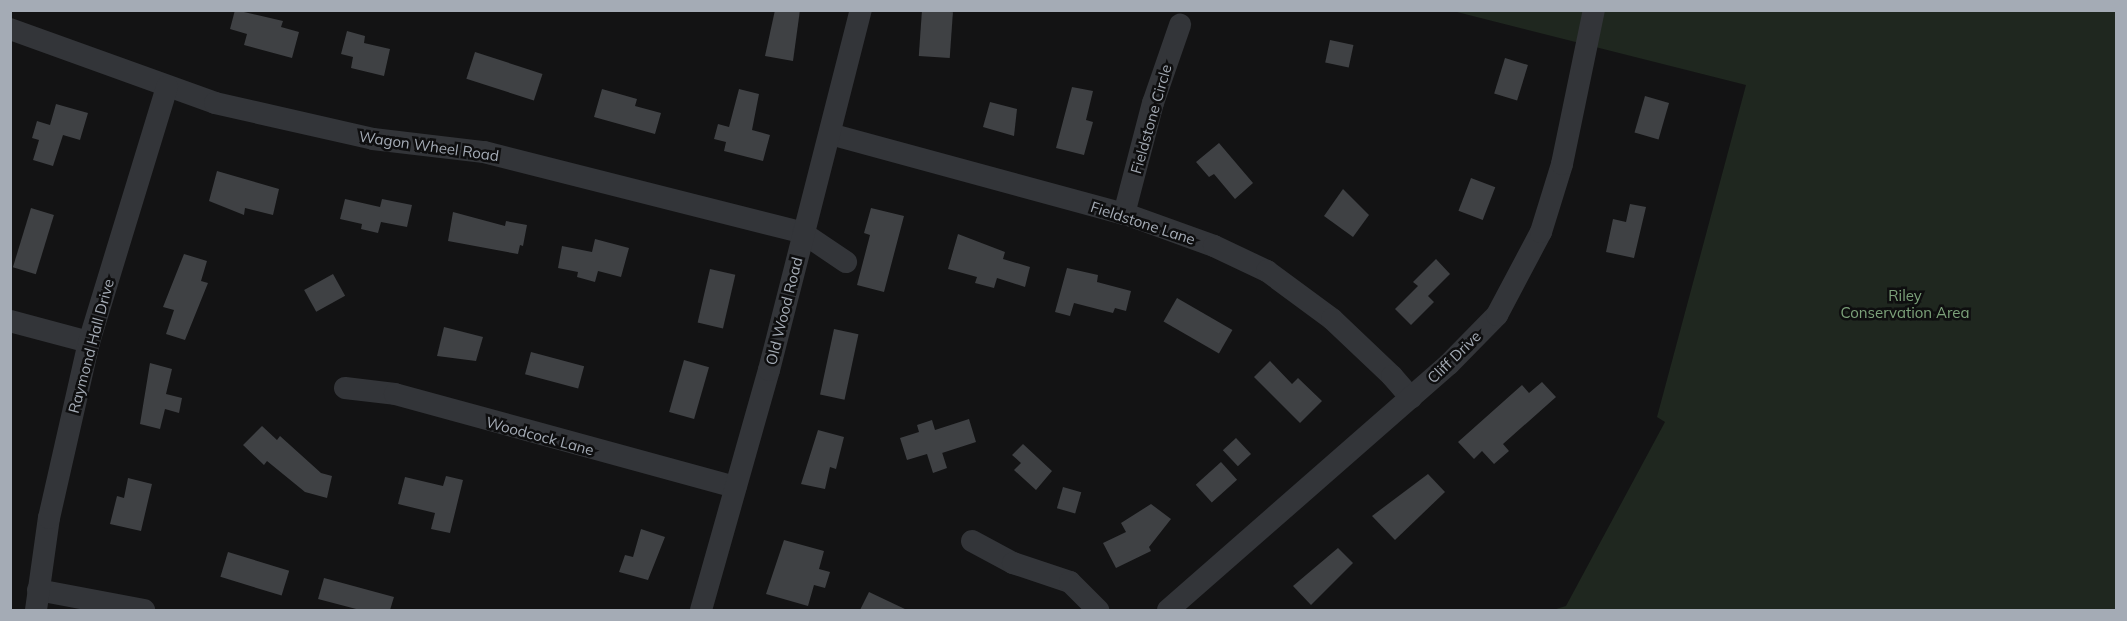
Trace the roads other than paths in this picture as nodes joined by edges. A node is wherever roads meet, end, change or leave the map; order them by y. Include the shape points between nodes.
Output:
1 (861, 10) edge
2 (1594, 10) edge
3 (1180, 25) dead end
4 (10, 29) edge
5 (167, 87) junction
6 (830, 134) junction
7 (1124, 214) junction
8 (803, 233) junction
9 (846, 262) dead end
10 (10, 321) edge
11 (89, 342) junction
12 (345, 388) dead end
13 (1411, 399) junction
14 (736, 487) junction
15 (972, 542) dead end
16 (37, 600) edge
17 (144, 610) edge
18 (701, 610) edge
19 (1098, 610) edge
20 (1168, 610) edge

1 - 6 street, Old Wood Road
2 - 13 street, Cliff Drive via 1562,164 1541,232 1520,278 1497,315
3 - 7 street, Fieldstone Circle via 1153,103
4 - 5 street, Wagon Wheel Road
5 - 8 street, Wagon Wheel Road via 215,103 373,140 495,154
5 - 11 street, Raymond Hall Drive
6 - 7 street, Fieldstone Lane
6 - 8 street, Old Wood Road
7 - 13 street, Fieldstone Lane via 1214,246 1267,271 1332,320
8 - 9 street, Wagon Wheel Road
8 - 14 street, Old Wood Road
10 - 11 street
11 - 16 street, Raymond Hall Drive via 49,518
12 - 14 street, Woodcock Lane via 395,394
13 - 20 street, Cliff Drive
14 - 18 street, Old Wood Road
15 - 19 street via 1013,563 1070,582
16 - 17 street

